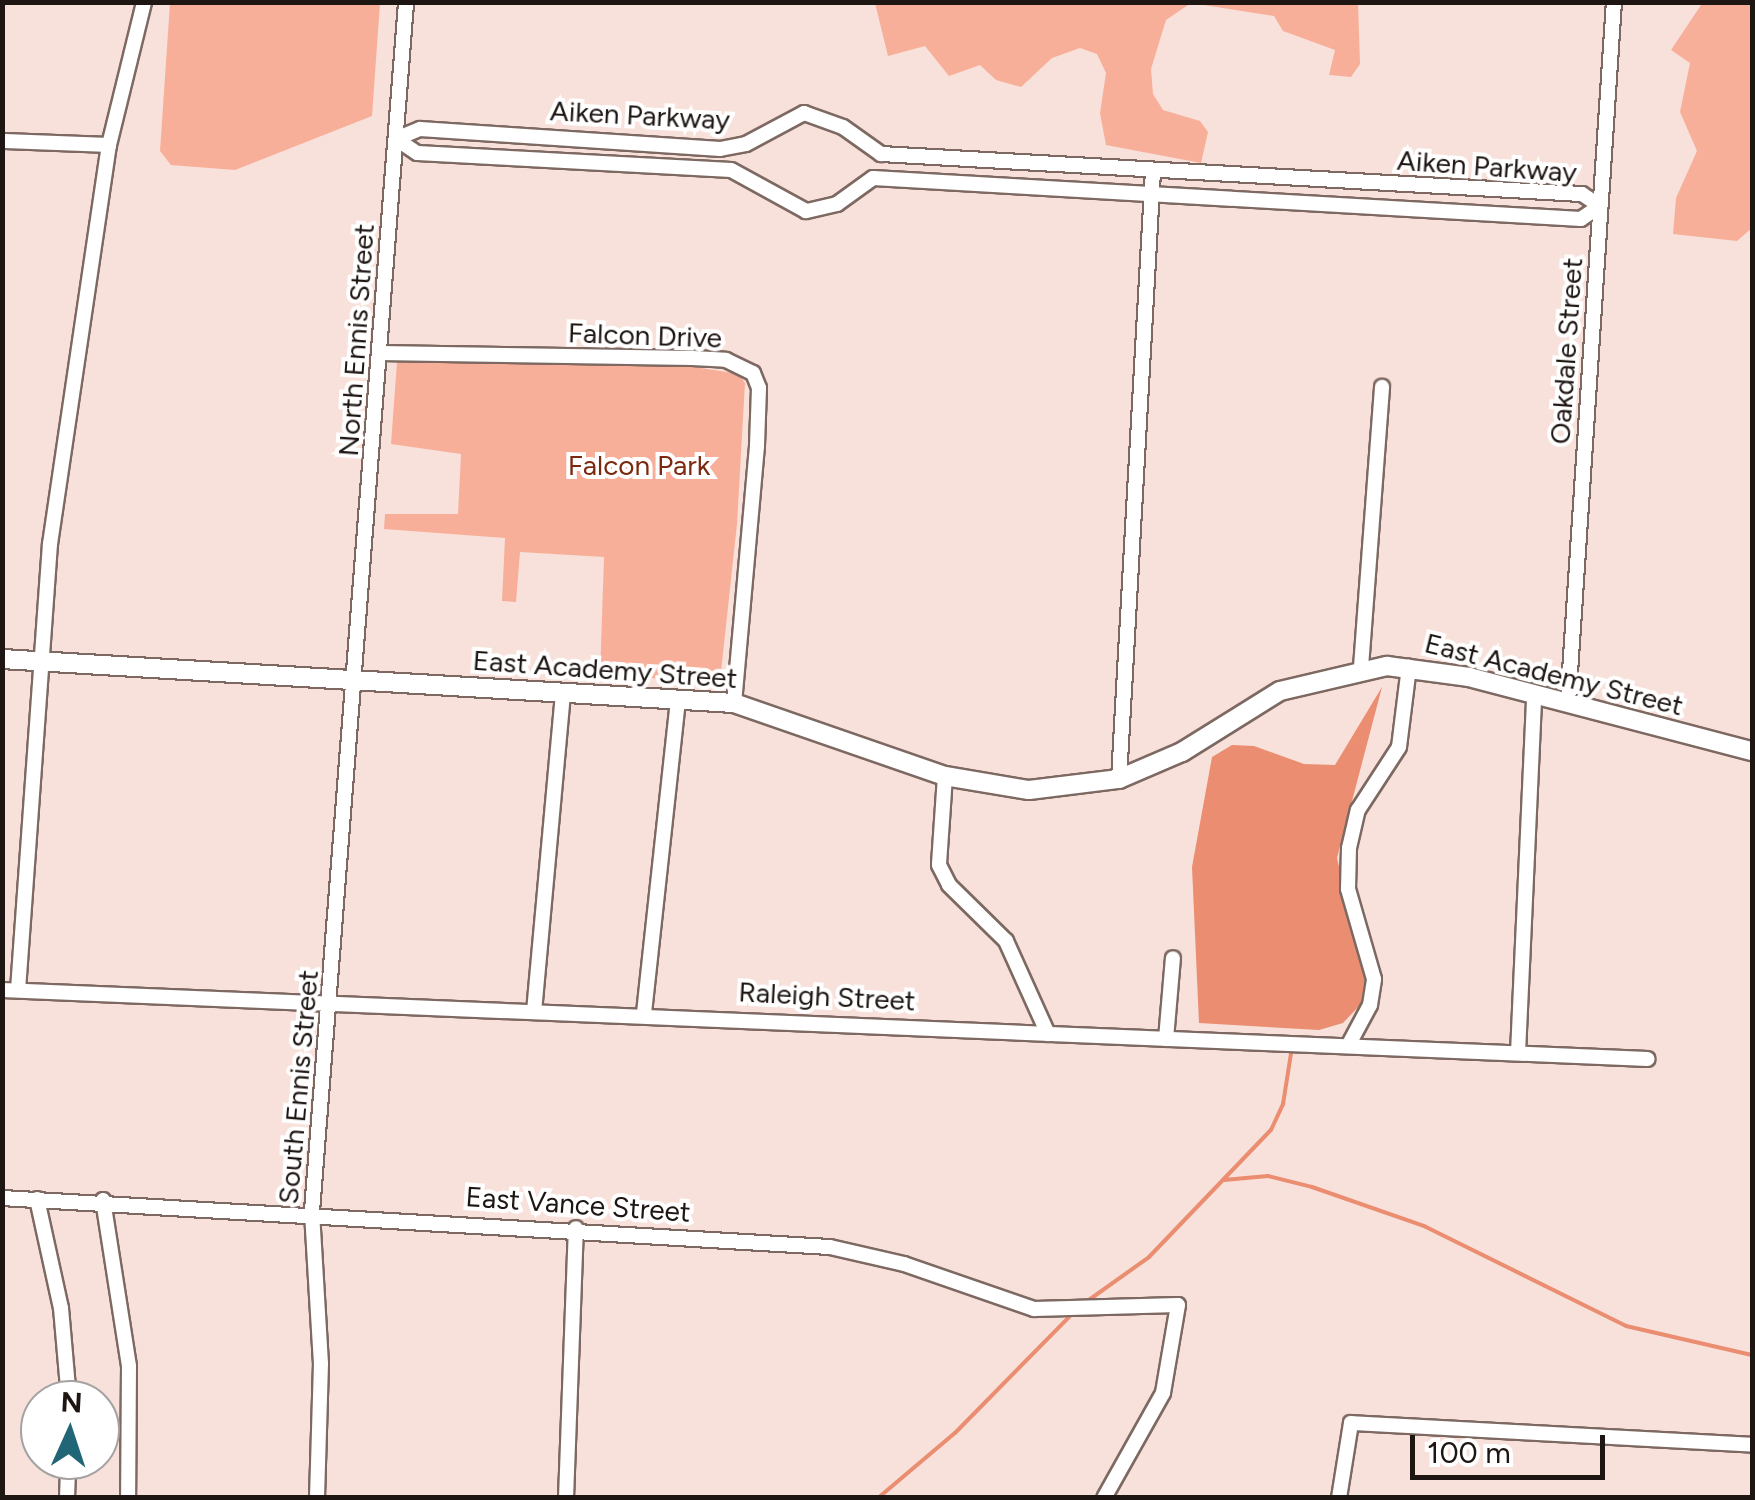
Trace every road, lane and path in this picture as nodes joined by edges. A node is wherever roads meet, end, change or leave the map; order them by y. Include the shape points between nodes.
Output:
1 (144, 2) edge
2 (406, 2) edge
3 (1614, 2) edge
4 (396, 140) junction
5 (2, 141) edge
6 (108, 145) junction
7 (730, 147) junction
8 (881, 154) junction
9 (730, 170) junction
10 (1152, 170) junction
11 (880, 178) junction
12 (1151, 196) junction
13 (1600, 206) junction
14 (380, 353) junction
15 (1382, 387) dead end
16 (2, 659) edge
17 (40, 661) junction
18 (1361, 667) junction
19 (1410, 667) junction
20 (355, 680) junction
21 (563, 692) junction
22 (1534, 695) junction
23 (678, 699) junction
24 (734, 704) junction
25 (1568, 704) junction
26 (1752, 751) edge
27 (944, 776) junction
28 (1118, 779) junction
29 (1174, 958) dead end
30 (10, 990) edge
31 (331, 1004) junction
32 (534, 1012) junction
33 (644, 1013) junction
34 (1048, 1034) junction
35 (1166, 1039) junction
36 (1348, 1046) junction
37 (1518, 1054) junction
38 (1648, 1059) dead end
39 (2, 1198) edge
40 (37, 1199) junction
41 (103, 1200) junction
42 (312, 1211) junction
43 (576, 1228) junction
44 (67, 1380) edge
45 (1752, 1445) edge
46 (128, 1498) edge
47 (317, 1498) edge
48 (566, 1498) edge
49 (1104, 1498) edge
50 (1339, 1498) edge

1 - 6 street
2 - 4 street, North Ennis Street
3 - 13 street, Oakdale Street
4 - 7 street, Aiken Parkway via 420,128
4 - 9 street, Aiken Parkway via 417,152
4 - 14 street, North Ennis Street
5 - 6 street
6 - 17 street via 50,544
7 - 8 street, Aiken Parkway via 804,113 843,126
7 - 9 street
8 - 10 street, Aiken Parkway
8 - 11 street
9 - 11 street, Aiken Parkway via 806,212 822,212 860,183
10 - 12 street
10 - 13 street, Aiken Parkway via 1582,194
11 - 12 street, Aiken Parkway
12 - 13 street, Aiken Parkway via 1581,220
12 - 28 street
13 - 25 street, Oakdale Street
14 - 20 street, North Ennis Street
14 - 24 street, Falcon Drive via 692,358 726,360 753,373 759,388 757,446
15 - 18 street
16 - 17 street, East Academy Street
17 - 20 street, East Academy Street
17 - 30 street
18 - 19 street, East Academy Street
18 - 28 street, East Academy Street via 1280,691 1182,752
19 - 22 street, East Academy Street
19 - 36 street via 1403,734 1358,810 1349,848 1348,888 1374,979 1370,1005
20 - 21 street, East Academy Street
20 - 31 street, South Ennis Street
21 - 23 street, East Academy Street
21 - 32 street
22 - 25 street, East Academy Street
22 - 37 street
23 - 24 street, East Academy Street
23 - 33 street
24 - 27 street, East Academy Street
25 - 26 street, East Academy Street
27 - 28 street, East Academy Street via 1029,790
27 - 34 street via 939,865 949,885 1006,941
29 - 35 street
30 - 31 street, Raleigh Street
31 - 32 street, Raleigh Street
31 - 42 street, South Ennis Street
32 - 33 street, Raleigh Street
33 - 34 street, Raleigh Street
34 - 35 street, Raleigh Street
35 - 36 street, Raleigh Street
36 - 37 street, Raleigh Street
37 - 38 street, Raleigh Street
39 - 40 street, East Vance Street
40 - 41 street, East Vance Street
40 - 44 street via 61,1308
41 - 42 street, East Vance Street
41 - 46 street via 129,1366
42 - 43 street, East Vance Street
42 - 47 street, South Ennis Street via 321,1364
43 - 48 street
43 - 49 street, East Vance Street via 830,1247 1034,1308 1178,1305 1163,1392
45 - 50 street via 1351,1423

